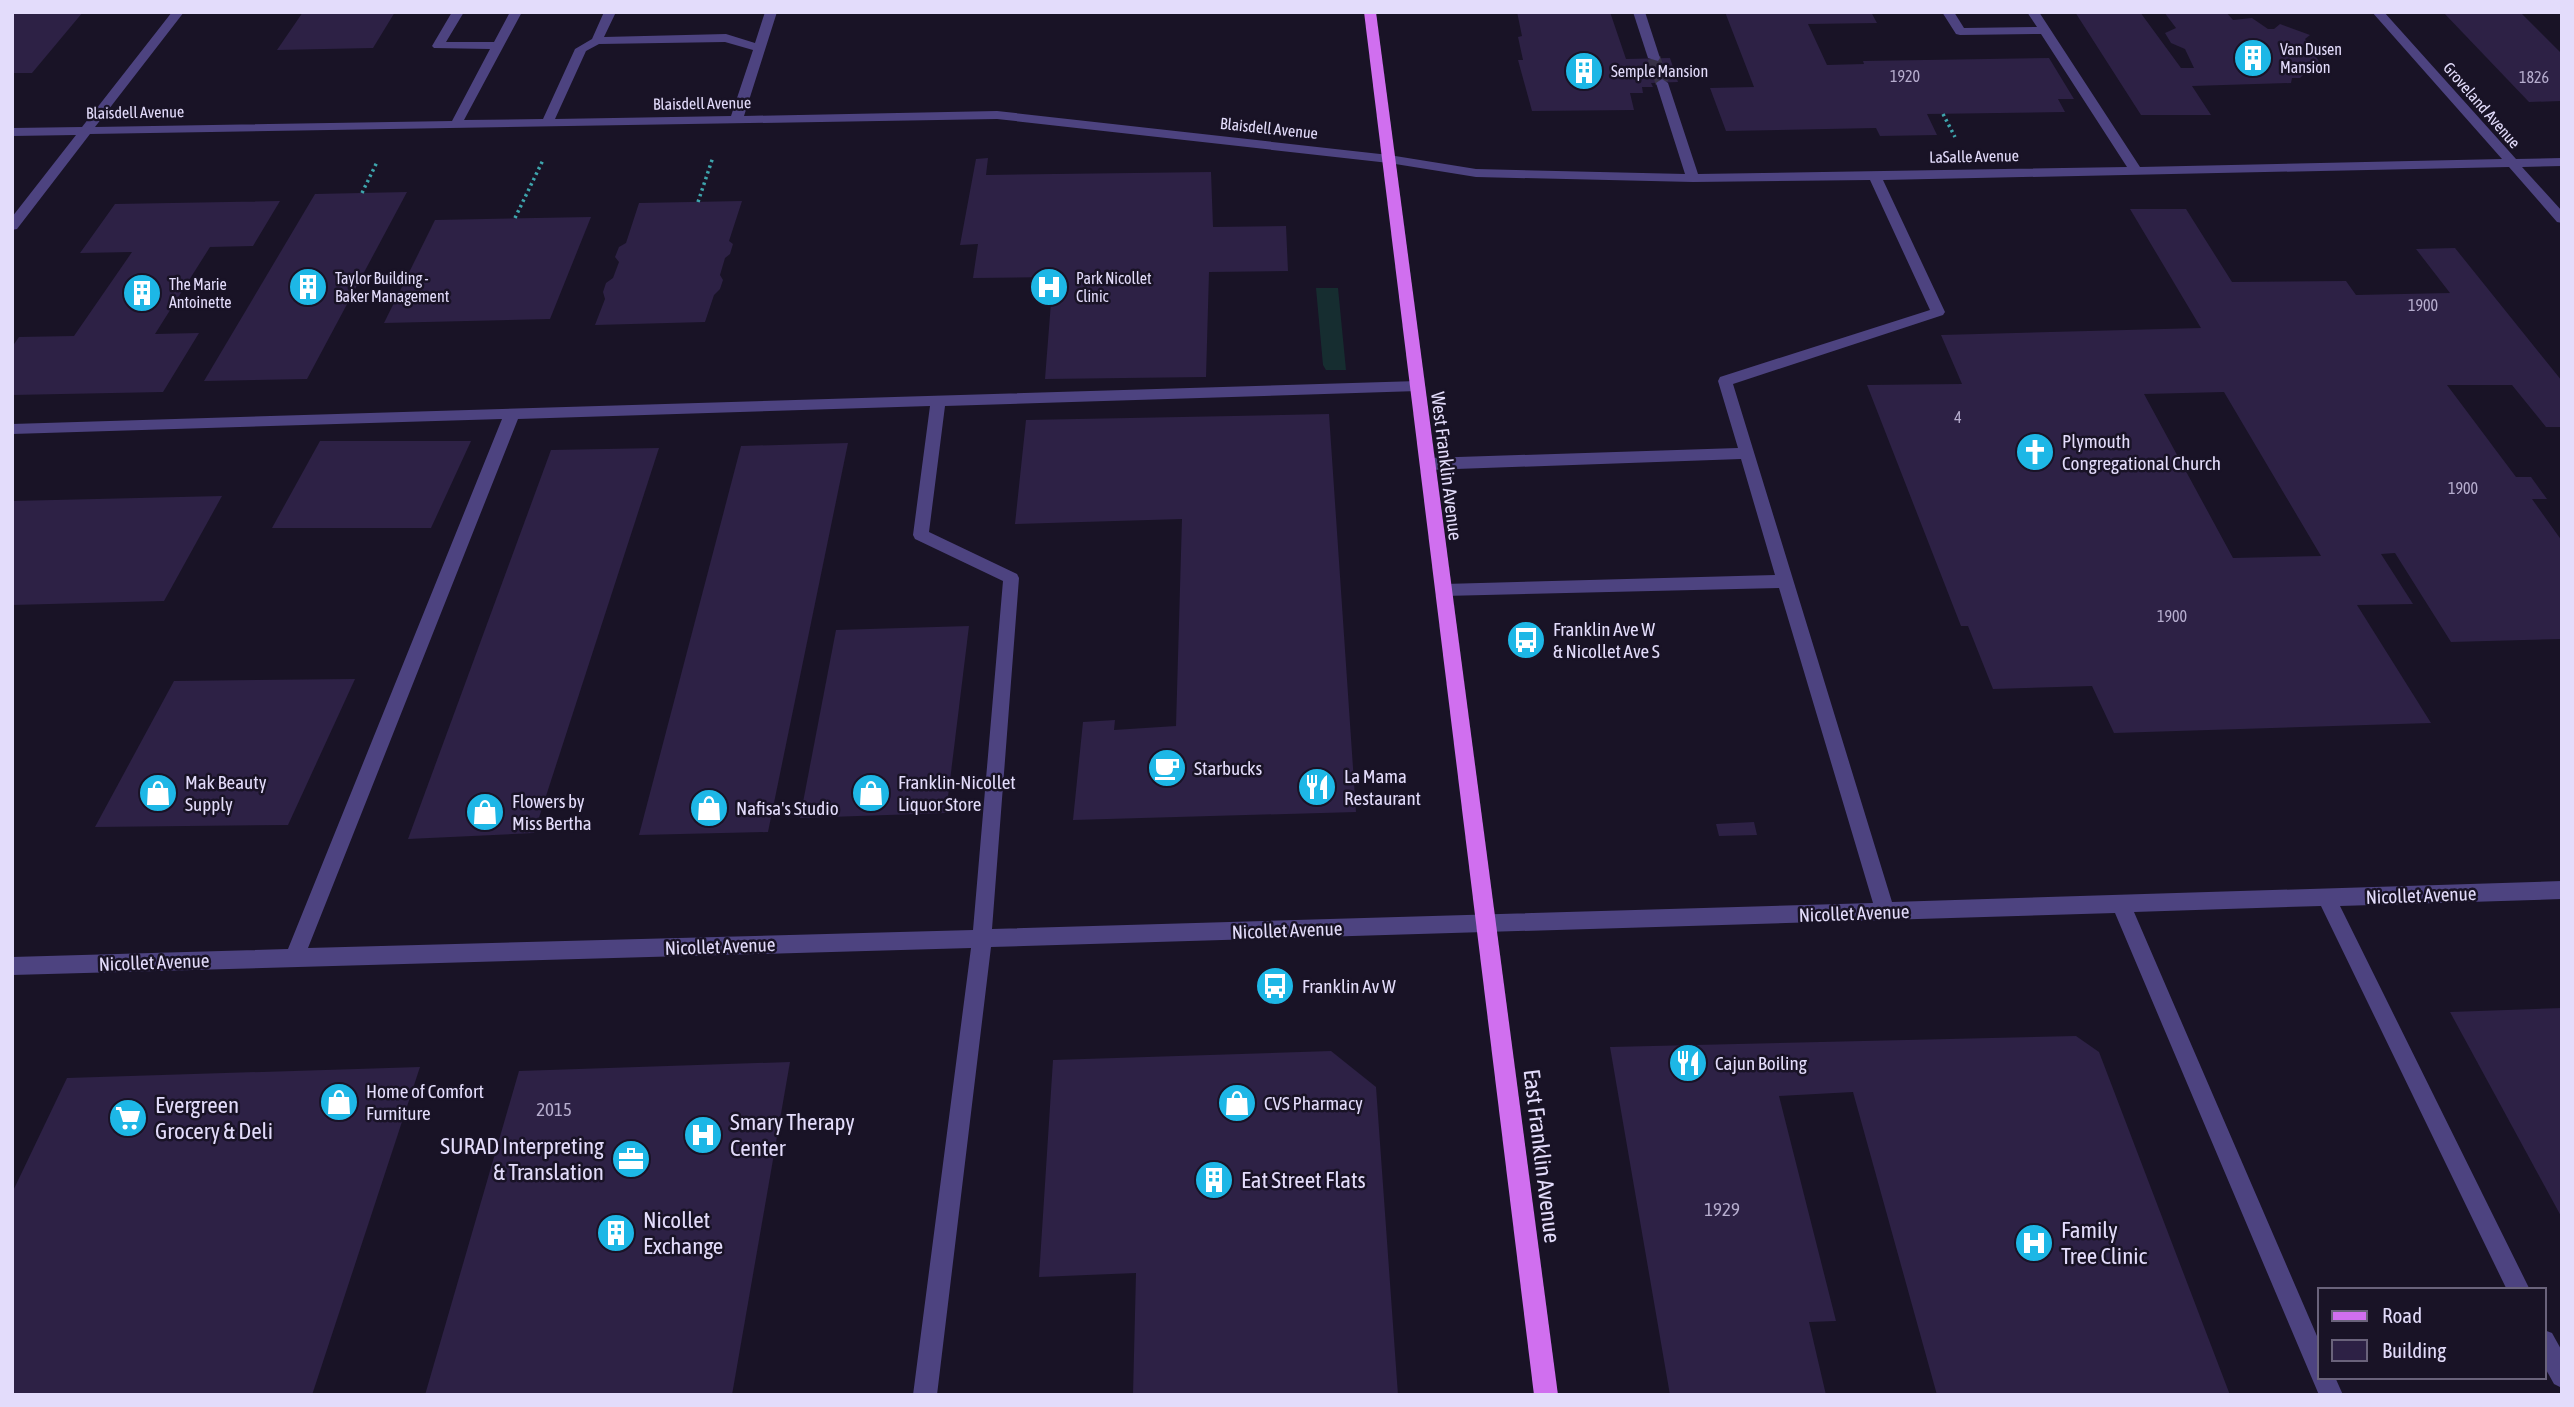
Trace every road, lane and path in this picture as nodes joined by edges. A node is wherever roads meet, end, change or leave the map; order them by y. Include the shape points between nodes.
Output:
1 (178, 12) edge
2 (458, 12) edge
3 (516, 12) edge
4 (610, 12) edge
5 (771, 12) edge
6 (1370, 12) edge
7 (1639, 12) edge
8 (1948, 12) edge
9 (2033, 12) edge
10 (2378, 12) edge
11 (2045, 30) junction
12 (597, 41) junction
13 (497, 45) junction
14 (759, 48) junction
15 (1654, 58) tunnel mouth
16 (1662, 83) tunnel mouth
17 (1943, 114) dead end
18 (736, 120) junction
19 (547, 123) junction
20 (456, 124) junction
21 (86, 131) junction
22 (12, 132) edge
23 (1956, 141) dead end
24 (716, 149) dead end
25 (381, 155) dead end
26 (1389, 159) junction
27 (2562, 162) edge
28 (2512, 163) junction
29 (541, 164) dead end
30 (2136, 171) junction
31 (1875, 176) junction
32 (1693, 178) junction
33 (362, 193) dead end
34 (698, 202) dead end
35 (515, 218) dead end
36 (2562, 219) edge
37 (12, 226) edge
38 (1418, 386) junction
39 (938, 401) junction
40 (513, 414) junction
41 (12, 429) edge
42 (1747, 453) junction
43 (1427, 464) junction
44 (1787, 581) junction
45 (1444, 590) junction
46 (2562, 890) edge
47 (2327, 898) junction
48 (2121, 904) junction
49 (1885, 912) junction
50 (1486, 924) junction
51 (982, 938) junction
52 (294, 958) junction
53 (12, 965) edge
54 (2518, 1288) edge
55 (2546, 1345) edge
56 (2318, 1365) edge
57 (2562, 1376) edge
58 (2324, 1379) edge
59 (925, 1395) edge
60 (1546, 1395) edge
61 (2331, 1395) edge

1 - 21 street
2 - 13 street via 438,46
3 - 13 street
4 - 12 street
5 - 14 street
6 - 26 main road, West Franklin Avenue
7 - 15 street
8 - 11 street via 1960,32
9 - 11 street
10 - 28 street, Groveland Avenue
11 - 30 street
12 - 14 street via 726,38
12 - 19 street via 581,49
13 - 20 street
14 - 18 street
16 - 32 street
17 - 23 path
18 - 19 street, Blaisdell Avenue
18 - 26 street, Blaisdell Avenue via 997,115
19 - 20 street, Blaisdell Avenue
20 - 21 street, Blaisdell Avenue
21 - 22 street, Blaisdell Avenue
21 - 37 street
24 - 34 path
25 - 33 path
26 - 32 street, LaSalle Avenue via 1476,173
26 - 38 main road, West Franklin Avenue
27 - 28 street, LaSalle Avenue
28 - 30 street, LaSalle Avenue
28 - 36 street, Groveland Avenue
29 - 35 path
30 - 31 street, LaSalle Avenue
31 - 32 street, LaSalle Avenue
31 - 42 street via 1938,312 1725,381
38 - 39 street
38 - 43 main road, West Franklin Avenue
39 - 40 street
39 - 51 street via 921,535 1011,578
40 - 41 street
40 - 52 street
42 - 43 street
42 - 44 street
43 - 45 main road, West Franklin Avenue
44 - 45 street
44 - 49 street
45 - 50 main road, West Franklin Avenue
46 - 47 street, Nicollet Avenue
47 - 48 street, Nicollet Avenue
47 - 54 street
48 - 49 street, Nicollet Avenue
48 - 56 street
49 - 50 street, Nicollet Avenue
50 - 51 street, Nicollet Avenue
50 - 60 main road, East Franklin Avenue
51 - 52 street, Nicollet Avenue
51 - 59 street
52 - 53 street, Nicollet Avenue
55 - 57 street
58 - 61 street

